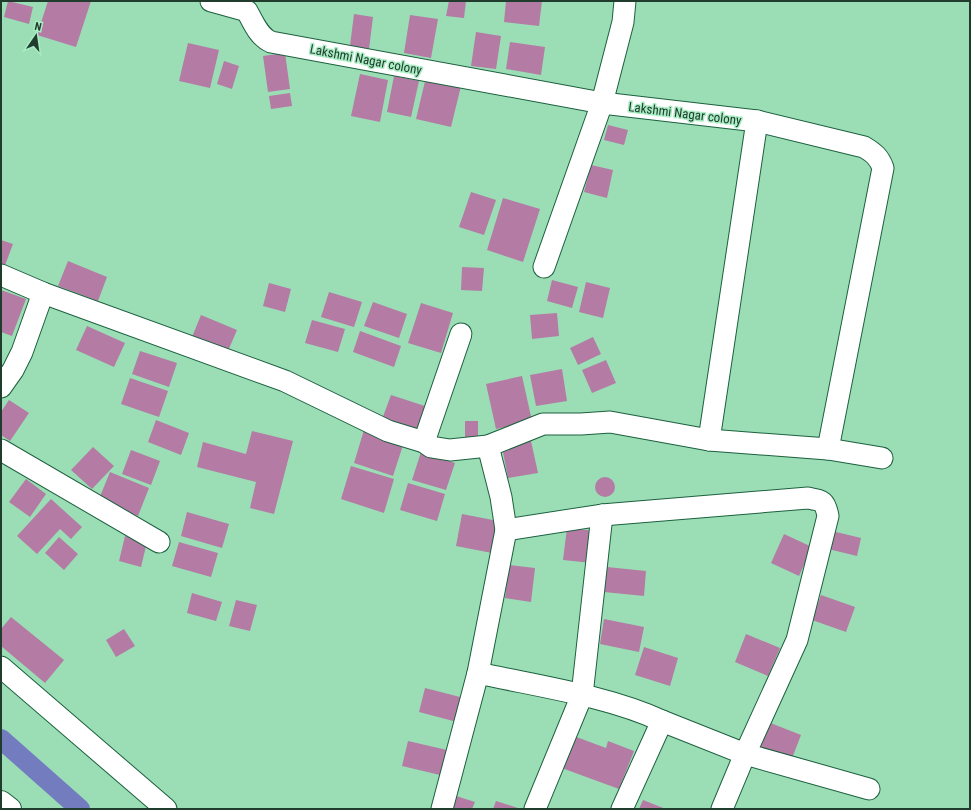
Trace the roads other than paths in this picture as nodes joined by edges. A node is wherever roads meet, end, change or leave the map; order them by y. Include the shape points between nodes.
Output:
1 (211, 1) edge
2 (625, 1) edge
3 (602, 103) junction
4 (757, 122) junction
5 (544, 267) dead end
6 (1, 276) edge
7 (43, 293) junction
8 (461, 334) dead end
9 (1, 387) edge
10 (709, 440) junction
11 (424, 442) junction
12 (488, 446) junction
13 (828, 449) junction
14 (1, 450) edge
15 (882, 458) dead end
16 (602, 515) junction
17 (506, 530) junction
18 (159, 542) dead end
19 (1, 667) edge
20 (478, 673) junction
21 (582, 695) junction
22 (662, 722) junction
23 (745, 754) junction
24 (868, 789) dead end
25 (1, 802) edge
26 (10, 809) edge
27 (166, 809) edge
28 (442, 809) edge
29 (535, 809) edge
30 (622, 809) edge
31 (722, 809) edge

1 - 3 street, Lakshmi Nagar colony via 247,12 260,34 271,42
2 - 3 street via 623,22
3 - 4 street, Lakshmi Nagar colony
3 - 5 street
4 - 10 street
4 - 13 street, Lakshmi Nagar colony via 864,147 874,153 883,168
6 - 7 street
7 - 9 street via 22,352
7 - 11 street via 285,381 388,431
8 - 11 street
10 - 12 street via 598,422 544,424
10 - 13 street
11 - 12 street via 431,447 450,450
12 - 17 street via 501,497
13 - 15 street
14 - 18 street
16 - 17 street
16 - 21 street
16 - 23 street via 808,498 822,501 826,506 828,516 797,640
17 - 20 street
19 - 27 street
20 - 21 street
20 - 28 street
21 - 22 street via 641,712
21 - 29 street
22 - 23 street
22 - 30 street
23 - 24 street
23 - 31 street
25 - 26 highway

